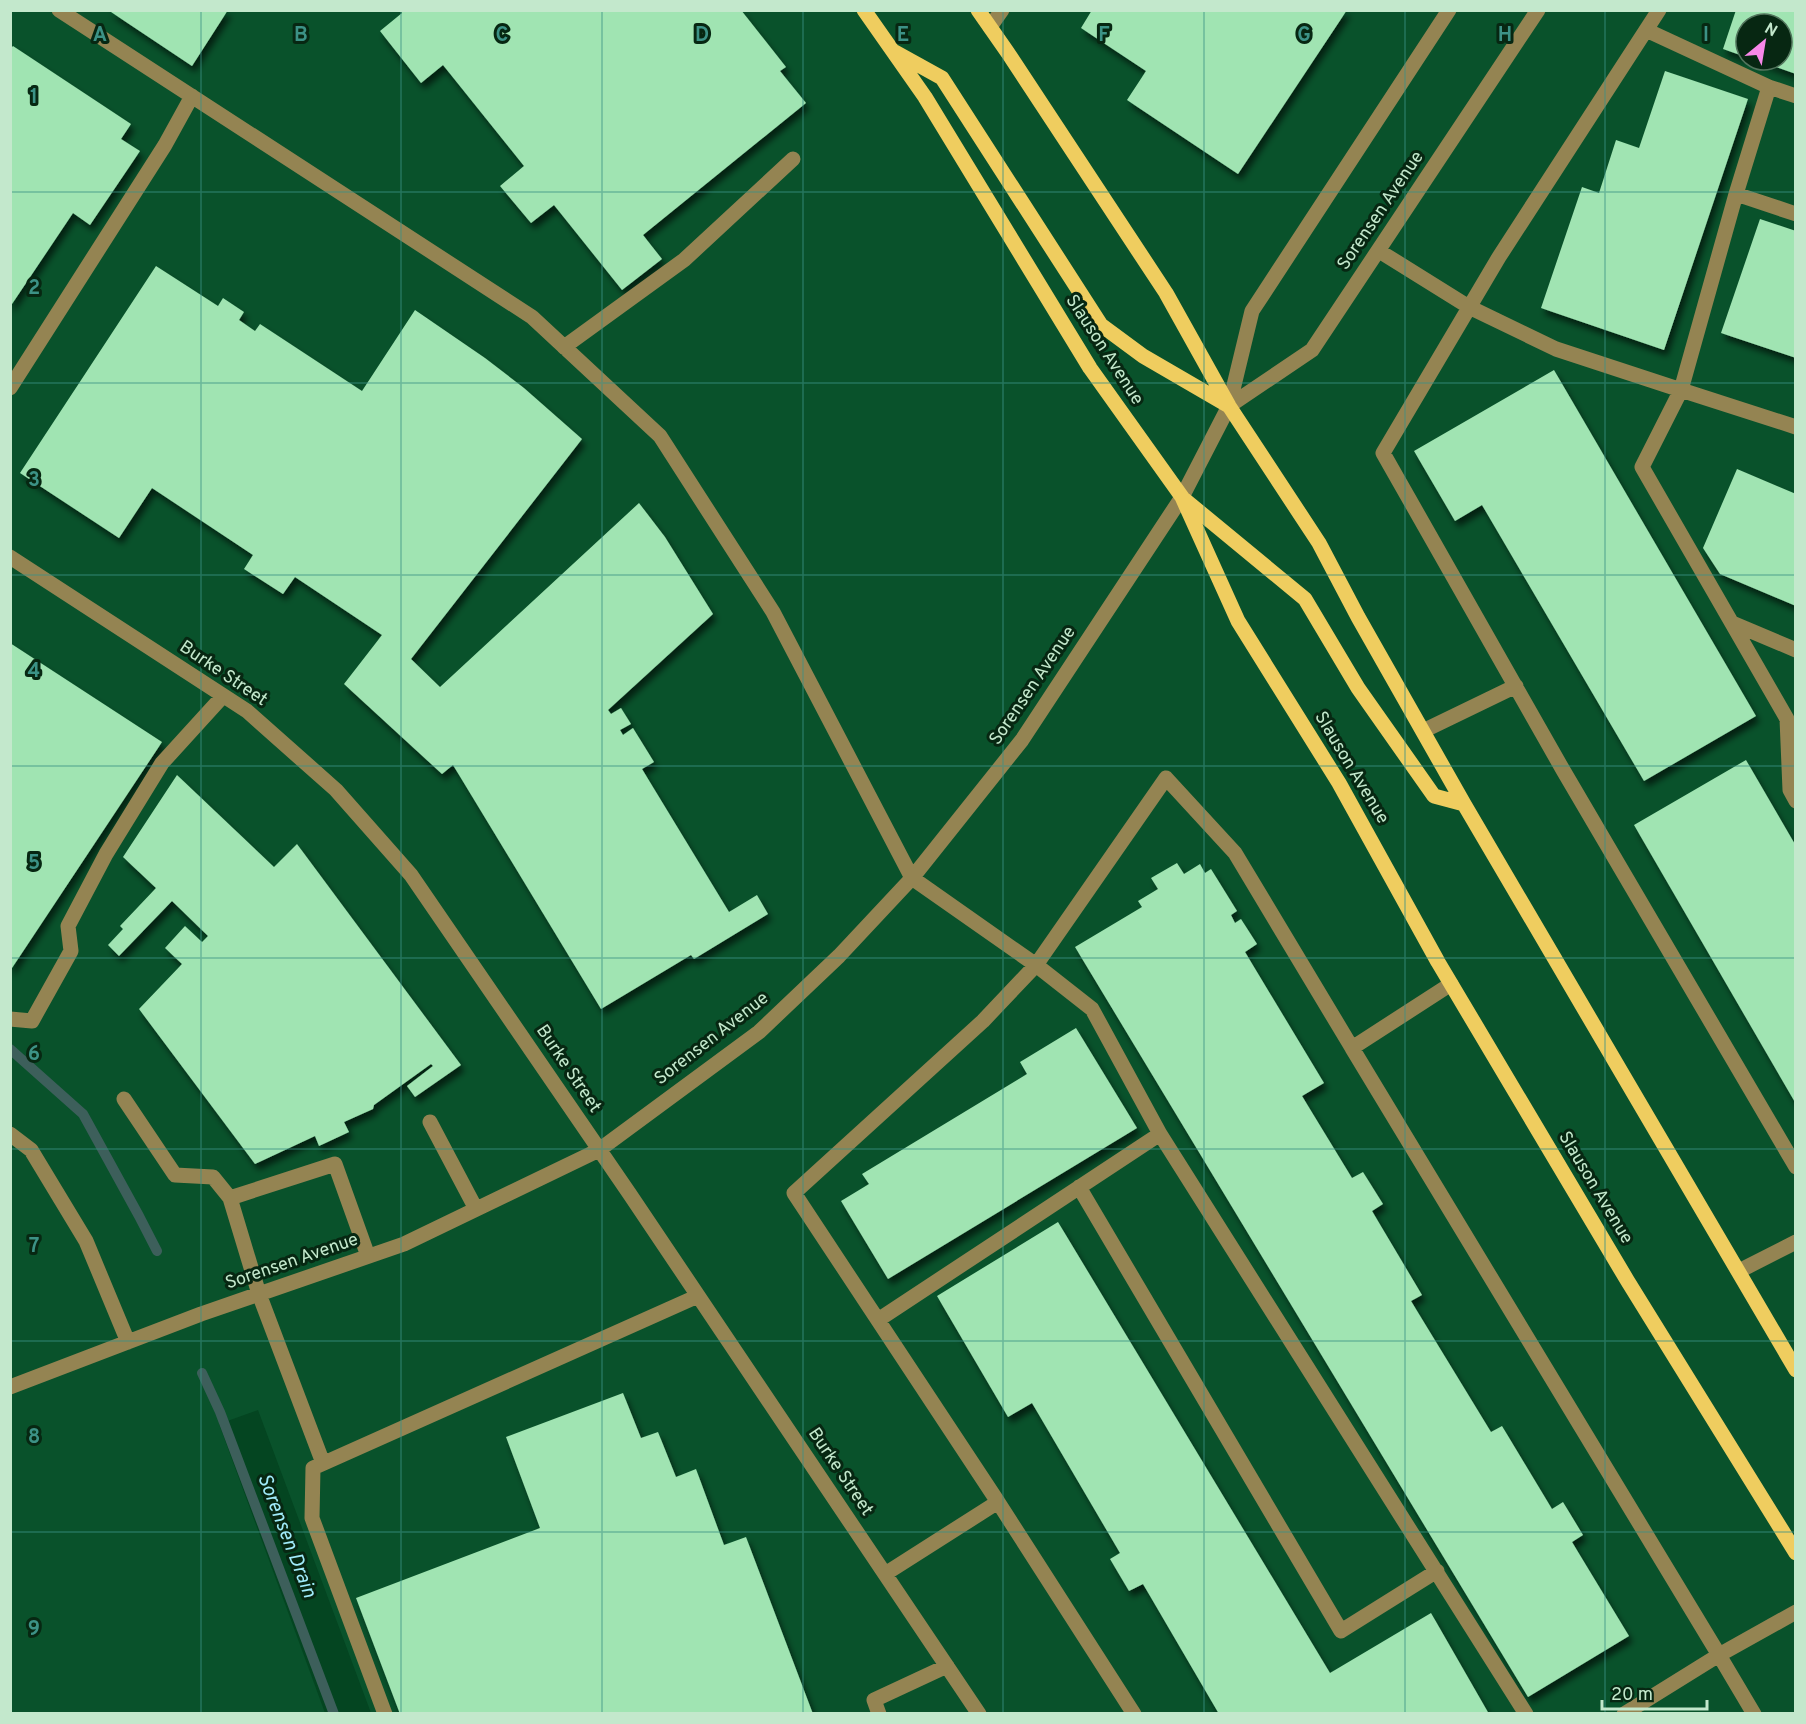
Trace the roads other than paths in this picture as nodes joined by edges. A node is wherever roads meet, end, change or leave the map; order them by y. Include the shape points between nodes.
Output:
1 (59, 10) edge
2 (864, 10) edge
3 (978, 10) edge
4 (1002, 10) edge
5 (1449, 10) edge
6 (1538, 10) edge
7 (1659, 10) edge
8 (990, 27) junction
9 (1646, 30) junction
10 (891, 50) junction
11 (1769, 87) junction
12 (192, 96) junction
13 (1796, 96) edge
14 (793, 159) dead end
15 (1736, 194) junction
16 (1796, 214) edge
17 (1379, 250) junction
18 (1469, 307) junction
19 (564, 346) junction
20 (10, 388) edge
21 (1681, 390) junction
22 (1229, 405) junction
23 (1796, 427) edge
24 (1182, 497) junction
25 (10, 556) edge
26 (1732, 623) junction
27 (1796, 650) edge
28 (1516, 686) junction
29 (223, 696) junction
30 (1422, 731) junction
31 (1796, 801) edge
32 (1464, 804) junction
33 (912, 878) junction
34 (1036, 965) junction
35 (1451, 984) junction
36 (10, 1019) edge
37 (1352, 1048) junction
38 (124, 1099) dead end
39 (430, 1122) dead end
40 (10, 1134) edge
41 (1160, 1134) junction
42 (599, 1150) junction
43 (1796, 1167) edge
44 (1079, 1187) junction
45 (230, 1198) junction
46 (476, 1209) junction
47 (1796, 1242) edge
48 (369, 1256) junction
49 (1739, 1271) junction
50 (259, 1294) junction
51 (698, 1296) junction
52 (878, 1320) junction
53 (128, 1342) junction
54 (1796, 1370) edge
55 (10, 1387) edge
56 (323, 1463) junction
57 (998, 1502) junction
58 (1796, 1553) edge
59 (1437, 1571) junction
60 (885, 1574) junction
61 (1796, 1612) edge
62 (1719, 1655) junction
63 (947, 1666) junction
64 (385, 1713) edge
65 (879, 1713) edge
66 (979, 1713) edge
67 (1134, 1713) edge
68 (1526, 1713) edge
69 (1623, 1713) edge
70 (1754, 1713) edge

1 - 12 street
2 - 10 main road, Slauson Avenue
3 - 8 main road
4 - 8 street
5 - 22 street, Sorensen Avenue via 1252,311
6 - 17 street, Sorensen Avenue
7 - 9 street
8 - 22 main road via 1166,294
9 - 11 street
9 - 18 street
10 - 22 main road via 942,78 1101,325 1143,356
10 - 24 main road, Slauson Avenue via 925,97 1090,368
11 - 13 street
11 - 15 street
12 - 19 street via 532,317
12 - 20 street via 165,145
14 - 19 street via 684,260
15 - 16 street
15 - 21 street
17 - 18 street
17 - 22 street, Sorensen Avenue via 1312,350
18 - 21 street via 1556,349
18 - 28 street via 1383,453
19 - 33 street via 660,436 773,612
21 - 23 street
21 - 26 street via 1642,467
22 - 24 street, Sorensen Avenue
22 - 30 main road via 1319,543
24 - 32 main road via 1305,599 1358,688 1434,796
24 - 33 street, Sorensen Avenue via 1022,740
24 - 35 main road, Slauson Avenue via 1238,621 1339,783
25 - 29 street, Burke Street
26 - 27 street
26 - 31 street via 1787,719 1790,790
28 - 30 street
28 - 43 street
29 - 36 street via 162,763 106,854 68,926 71,951 32,1021
29 - 42 street, Burke Street via 247,711 336,790 411,875
30 - 32 main road
32 - 49 main road
33 - 34 street
33 - 42 street, Sorensen Avenue via 839,956 759,1032
34 - 37 street via 1166,778 1235,853
34 - 41 street via 1092,1009
34 - 52 street via 982,1021 794,1192
35 - 37 street
35 - 58 main road, Slauson Avenue
37 - 62 street
38 - 45 street via 175,1175 213,1177
39 - 46 street
40 - 53 street via 31,1150 86,1241
41 - 44 street
41 - 59 street
42 - 46 street, Sorensen Avenue
42 - 51 street, Burke Street
44 - 52 street
44 - 59 street via 1341,1631
45 - 48 street via 335,1164
45 - 50 street
46 - 48 street, Sorensen Avenue via 404,1244
47 - 49 street
48 - 50 street, Sorensen Avenue
49 - 54 main road
50 - 53 street, Sorensen Avenue
50 - 56 street
51 - 56 street
51 - 60 street, Burke Street
52 - 57 street
53 - 55 street, Sorensen Avenue
56 - 64 street via 314,1467 312,1518
57 - 60 street
57 - 67 street
59 - 68 street
60 - 63 street, Burke Street
61 - 62 street
62 - 69 street
62 - 70 street
63 - 65 street via 874,1700
63 - 66 street, Burke Street

